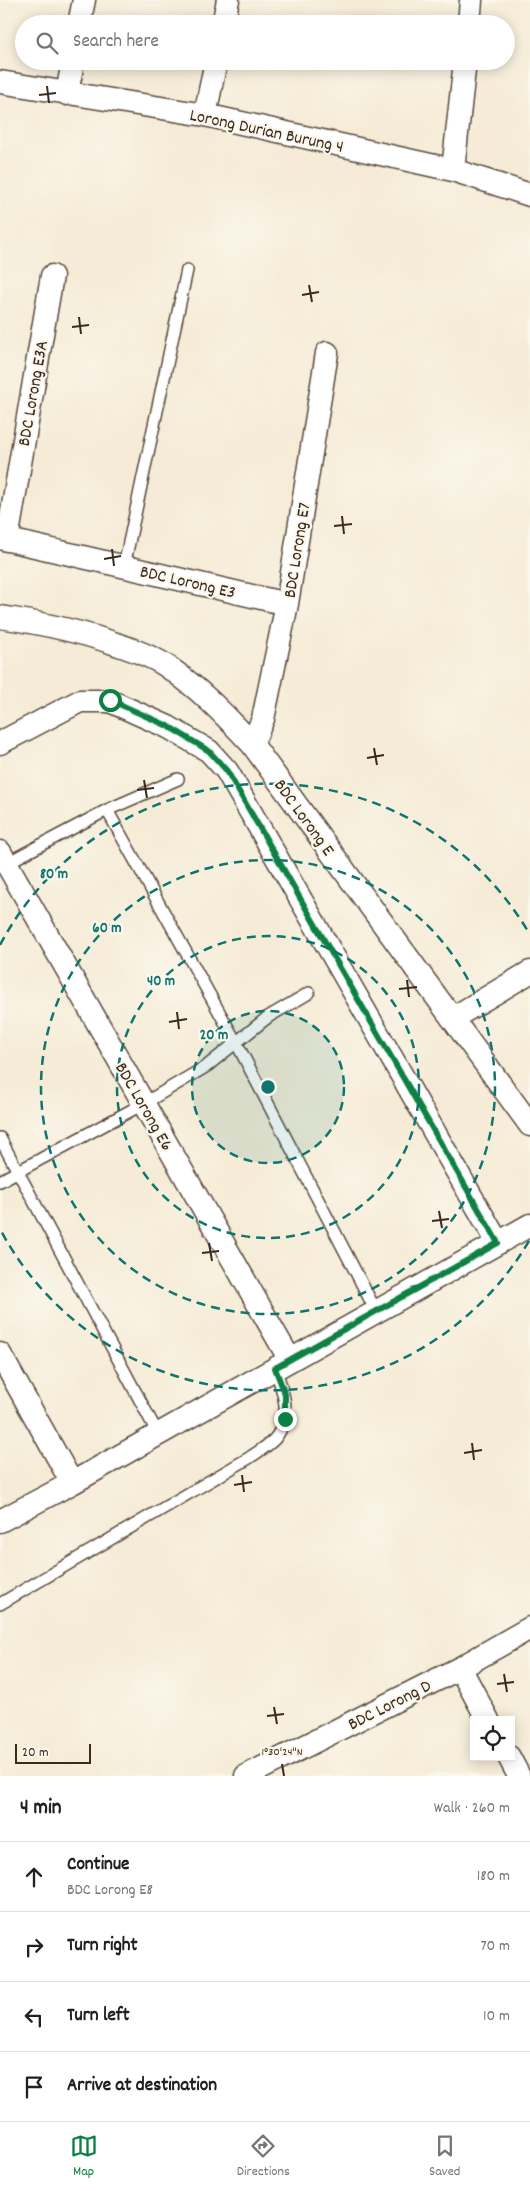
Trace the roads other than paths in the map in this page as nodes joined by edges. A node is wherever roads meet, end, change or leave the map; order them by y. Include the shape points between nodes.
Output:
1 (84, 0) edge
2 (228, 0) edge
3 (471, 0) edge
4 (82, 15) edge
5 (225, 15) edge
6 (470, 15) edge
7 (71, 70) edge
8 (214, 70) edge
9 (464, 70) edge
10 (0, 82) edge
11 (67, 94) junction
12 (205, 115) junction
13 (453, 170) junction
14 (530, 195) edge
15 (187, 270) dead end
16 (52, 276) dead end
17 (327, 353) dead end
18 (4, 539) edge
19 (124, 566) junction
20 (287, 604) junction
21 (0, 617) edge
22 (0, 743) edge
23 (252, 744) junction
24 (178, 779) dead end
25 (107, 810) junction
26 (2, 861) edge
27 (530, 972) edge
28 (308, 993) dead end
29 (453, 1018) junction
30 (237, 1044) junction
31 (143, 1104) junction
32 (530, 1125) edge
33 (0, 1138) edge
34 (18, 1172) junction
35 (0, 1181) edge
36 (530, 1225) edge
37 (498, 1243) junction
38 (376, 1311) junction
39 (0, 1354) edge
40 (282, 1364) junction
41 (158, 1434) junction
42 (72, 1483) junction
43 (0, 1521) edge
44 (0, 1604) edge
45 (530, 1628) edge
46 (460, 1668) junction
47 (486, 1716) edge
48 (511, 1761) edge
49 (246, 1776) edge
50 (519, 1776) edge

1 - 4 street
2 - 5 street
3 - 6 street
7 - 11 street
8 - 12 street
9 - 13 street
10 - 11 street, Lorong Durian Burung 4
11 - 12 street, Lorong Durian Burung 4
12 - 13 street, Lorong Durian Burung 4
13 - 14 street, Lorong Durian Burung 4
15 - 19 lane
16 - 18 street, BDC Lorong E3A
17 - 20 street, BDC Lorong E7
18 - 19 street, BDC Lorong E3
19 - 20 street, BDC Lorong E3
20 - 23 street, BDC Lorong E7 via 263,720
21 - 23 street, BDC Lorong E via 87,633 163,663 190,683
22 - 37 street via 80,700 110,700 168,726 209,751 227,771
23 - 29 street, BDC Lorong E
24 - 25 lane
25 - 26 lane
25 - 30 lane
26 - 31 street, BDC Lorong E6
27 - 29 street
28 - 30 lane via 268,1017
29 - 32 street, BDC Lorong E
30 - 31 lane
30 - 38 lane
31 - 34 lane
31 - 40 street, BDC Lorong E6
33 - 34 lane
34 - 35 lane
34 - 41 lane
36 - 37 street
37 - 38 street
38 - 40 street
39 - 42 street
40 - 41 street
40 - 44 lane via 285,1419 276,1437 249,1458
41 - 42 street
42 - 43 street
45 - 46 street, BDC Lorong D
46 - 47 street
46 - 49 street, BDC Lorong D
48 - 50 street

